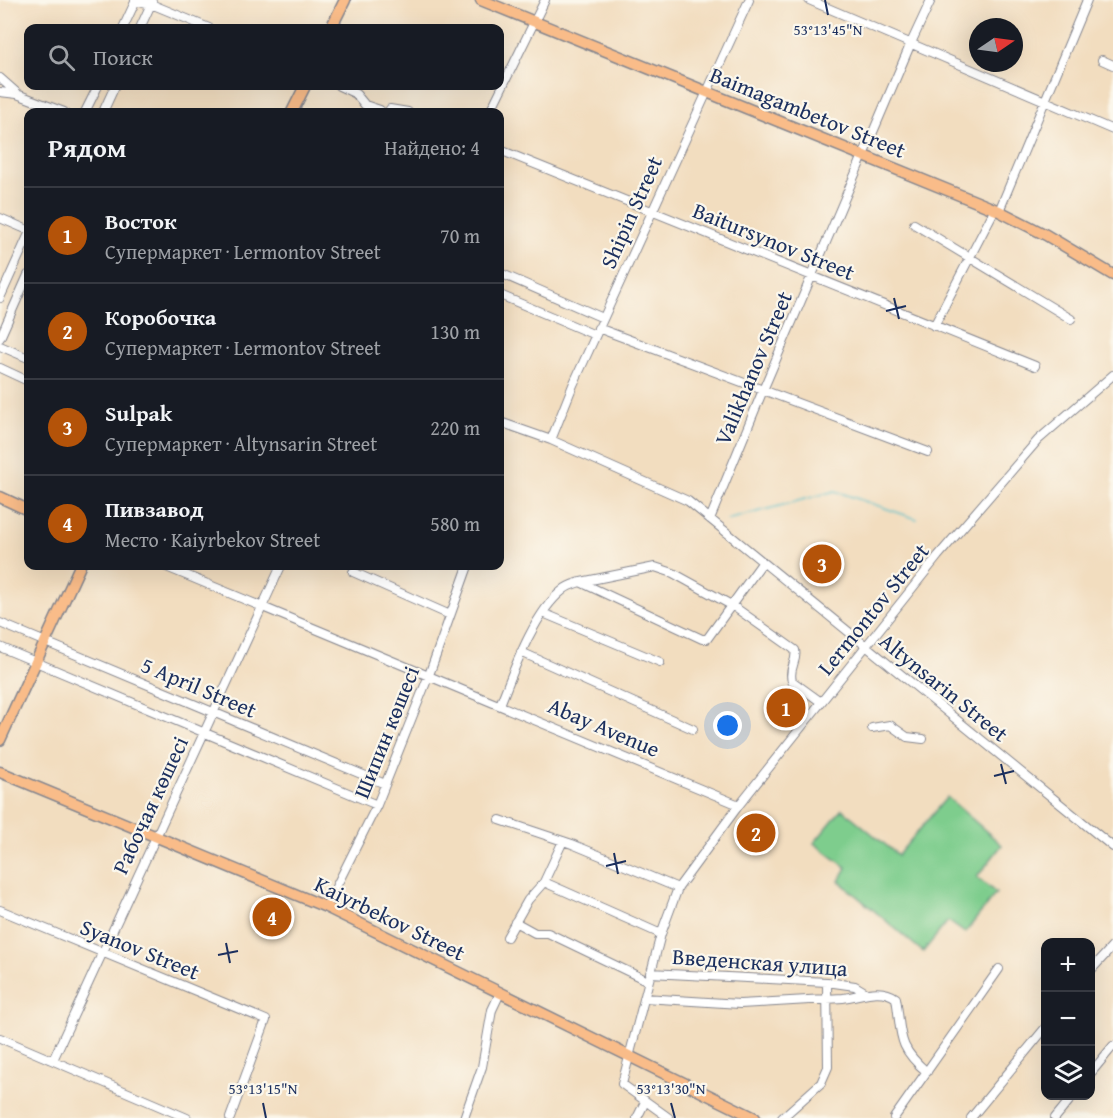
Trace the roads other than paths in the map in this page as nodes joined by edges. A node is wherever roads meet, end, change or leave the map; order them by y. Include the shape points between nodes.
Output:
1 (135, 0) edge
2 (345, 0) edge
3 (481, 0) edge
4 (544, 0) edge
5 (749, 0) edge
6 (809, 0) edge
7 (931, 0) edge
8 (1087, 0) edge
9 (152, 2) edge
10 (534, 22) junction
11 (125, 24) edge
12 (142, 24) edge
13 (200, 24) edge
14 (333, 24) edge
15 (910, 43) junction
16 (1102, 60) dead end
17 (1113, 65) edge
18 (0, 78) edge
19 (504, 83) edge
20 (96, 90) edge
21 (113, 90) edge
22 (302, 90) edge
23 (348, 90) edge
24 (501, 90) edge
25 (0, 92) edge
26 (706, 92) junction
27 (17, 94) junction
28 (1045, 101) junction
29 (54, 108) edge
30 (90, 108) edge
31 (104, 108) edge
32 (294, 108) edge
33 (374, 108) edge
34 (492, 108) edge
35 (1113, 130) edge
36 (504, 152) edge
37 (864, 155) junction
38 (997, 210) junction
39 (651, 211) junction
40 (0, 218) edge
41 (914, 224) dead end
42 (24, 228) edge
43 (24, 245) edge
44 (971, 256) junction
45 (1113, 274) edge
46 (504, 275) edge
47 (812, 276) junction
48 (24, 284) edge
49 (504, 296) edge
50 (0, 298) edge
51 (603, 318) junction
52 (1071, 319) dead end
53 (934, 326) junction
54 (597, 331) junction
55 (0, 338) edge
56 (0, 346) edge
57 (24, 356) edge
58 (1035, 366) dead end
59 (0, 368) edge
60 (1113, 375) edge
61 (24, 379) edge
62 (763, 390) junction
63 (504, 423) edge
64 (550, 440) junction
65 (928, 452) dead end
66 (0, 497) edge
67 (24, 508) edge
68 (710, 519) junction
69 (762, 562) junction
70 (78, 570) edge
71 (174, 570) edge
72 (279, 570) edge
73 (467, 570) edge
74 (353, 572) dead end
75 (580, 582) junction
76 (264, 606) junction
77 (733, 606) junction
78 (543, 613) junction
79 (450, 615) junction
80 (0, 623) edge
81 (45, 642) junction
82 (865, 646) junction
83 (0, 647) edge
84 (521, 652) junction
85 (36, 662) junction
86 (660, 662) dead end
87 (429, 675) junction
88 (821, 702) junction
89 (500, 705) junction
90 (213, 712) junction
91 (872, 728) dead end
92 (693, 729) dead end
93 (204, 732) junction
94 (922, 739) dead end
95 (0, 740) edge
96 (0, 772) edge
97 (385, 784) junction
98 (377, 805) junction
99 (739, 805) junction
100 (500, 820) dead end
101 (156, 836) junction
102 (563, 841) junction
103 (1113, 847) edge
104 (544, 882) junction
105 (678, 888) junction
106 (326, 907) junction
107 (0, 910) edge
108 (515, 922) junction
109 (661, 934) junction
110 (507, 937) dead end
111 (1113, 946) edge
112 (101, 952) junction
113 (1095, 966) edge
114 (999, 969) dead end
115 (649, 977) junction
116 (827, 982) junction
117 (866, 992) junction
118 (500, 993) junction
119 (644, 998) junction
120 (827, 999) junction
121 (1041, 1033) edge
122 (0, 1038) edge
123 (1113, 1046) edge
124 (629, 1056) junction
125 (53, 1060) junction
126 (1095, 1068) edge
127 (927, 1072) junction
128 (1069, 1100) edge
129 (645, 1102) junction
130 (464, 1116) edge
131 (187, 1118) edge
132 (230, 1118) edge
133 (637, 1118) edge
134 (668, 1118) edge
135 (755, 1118) edge
136 (782, 1118) edge
137 (894, 1118) edge
138 (971, 1118) edge
139 (1055, 1118) edge

1 - 9 street
1 - 11 street
2 - 14 main road
3 - 10 main road, Baimagambetov Street
4 - 10 street
5 - 26 street, Shipin Street
6 - 15 street
7 - 15 street, Valikhanov Street
8 - 28 street
9 - 12 street
9 - 13 street
10 - 19 street
10 - 26 main road, Baimagambetov Street
15 - 28 street
15 - 37 street, Valikhanov Street
16 - 17 street
18 - 27 street
20 - 30 street
21 - 31 street
22 - 32 main road
23 - 33 street
24 - 34 street
25 - 27 street
26 - 37 main road, Baimagambetov Street
26 - 39 street, Shipin Street
27 - 29 street
28 - 35 street
28 - 38 street
36 - 39 street, Baitursynov Street
37 - 38 main road, Baimagambetov Street
37 - 47 street, Valikhanov Street
38 - 44 street
38 - 45 main road, Baimagambetov Street
39 - 47 street, Baitursynov Street
39 - 51 street, Shipin Street
40 - 42 street
41 - 44 street
43 - 50 street
44 - 52 street
44 - 53 street
46 - 51 street
47 - 53 street, Baitursynov Street
47 - 62 street, Valikhanov Street
48 - 55 street
49 - 54 street
51 - 54 street, Shipin Street
53 - 58 street, Baitursynov Street
54 - 62 street
54 - 64 street, Shipin Street
56 - 57 street
59 - 61 street
60 - 82 street, Lermontov Street via 1038,440
62 - 65 street
62 - 68 street, Valikhanov Street
63 - 64 street, Altynsarin Street
64 - 68 street, Altynsarin Street via 688,501
66 - 67 main road
68 - 69 street, Altynsarin Street
69 - 77 street
69 - 82 street, Altynsarin Street
70 - 81 main road
71 - 76 street, Abay Avenue
72 - 76 street, Рабочая көшесі
73 - 79 street, Шипин көшесі
74 - 79 street
75 - 77 street via 655,567
75 - 77 street via 702,639 710,636
75 - 78 street via 563,589
76 - 87 street, Abay Avenue
76 - 90 street, Рабочая көшесі
77 - 88 street via 795,650 792,681
78 - 84 street
78 - 86 street
79 - 87 street, Шипин көшесі
80 - 81 street, 5 April Street
81 - 85 main road
81 - 90 street, 5 April Street
82 - 88 street, Lermontov Street
82 - 103 street, Altynsarin Street
83 - 85 street, 5 April Street
84 - 89 street
84 - 92 street
85 - 93 street, 5 April Street
85 - 95 main road
87 - 89 street, Abay Avenue
87 - 97 street, Шипин көшесі
88 - 99 street, Lermontov Street
89 - 99 street, Abay Avenue
90 - 93 street, Рабочая көшесі
90 - 97 street, 5 April Street
91 - 94 street via 890,724 907,737
93 - 98 street, 5 April Street
93 - 101 street, Рабочая көшесі
96 - 101 main road, Kaiyrbekov Street
97 - 98 street, Шипин көшесі
98 - 106 street, Шипин көшесі
99 - 105 street, Lermontov Street
100 - 102 street
101 - 106 main road, Kaiyrbekov Street
101 - 112 street, Рабочая көшесі
102 - 104 street
102 - 105 street
104 - 108 street
104 - 109 street
105 - 109 street, Lermontov Street
106 - 118 main road, Kaiyrbekov Street
107 - 112 street, Syanov Street
108 - 110 street
108 - 115 street
109 - 115 street, Lermontov Street
111 - 113 street
112 - 125 street, Рабочая көшесі
112 - 132 street, Syanov Street via 266,1020
114 - 127 street
115 - 116 street, Введенская улица
115 - 119 street, Lermontov Street
116 - 117 street, Введенская улица via 855,986
116 - 120 street
117 - 120 street
117 - 127 street, Введенская улица via 894,996 901,1039 912,1059
118 - 124 main road, Kaiyrbekov Street
118 - 130 street via 492,1010 482,1067
119 - 120 street via 740,1004
119 - 124 street, Lermontov Street
120 - 136 street via 828,1067 821,1083
121 - 138 street
122 - 125 street
123 - 126 street
124 - 129 street, Lermontov Street via 622,1084
124 - 135 main road, Kaiyrbekov Street
125 - 131 street
127 - 137 street
128 - 139 street
129 - 133 street
129 - 134 street

